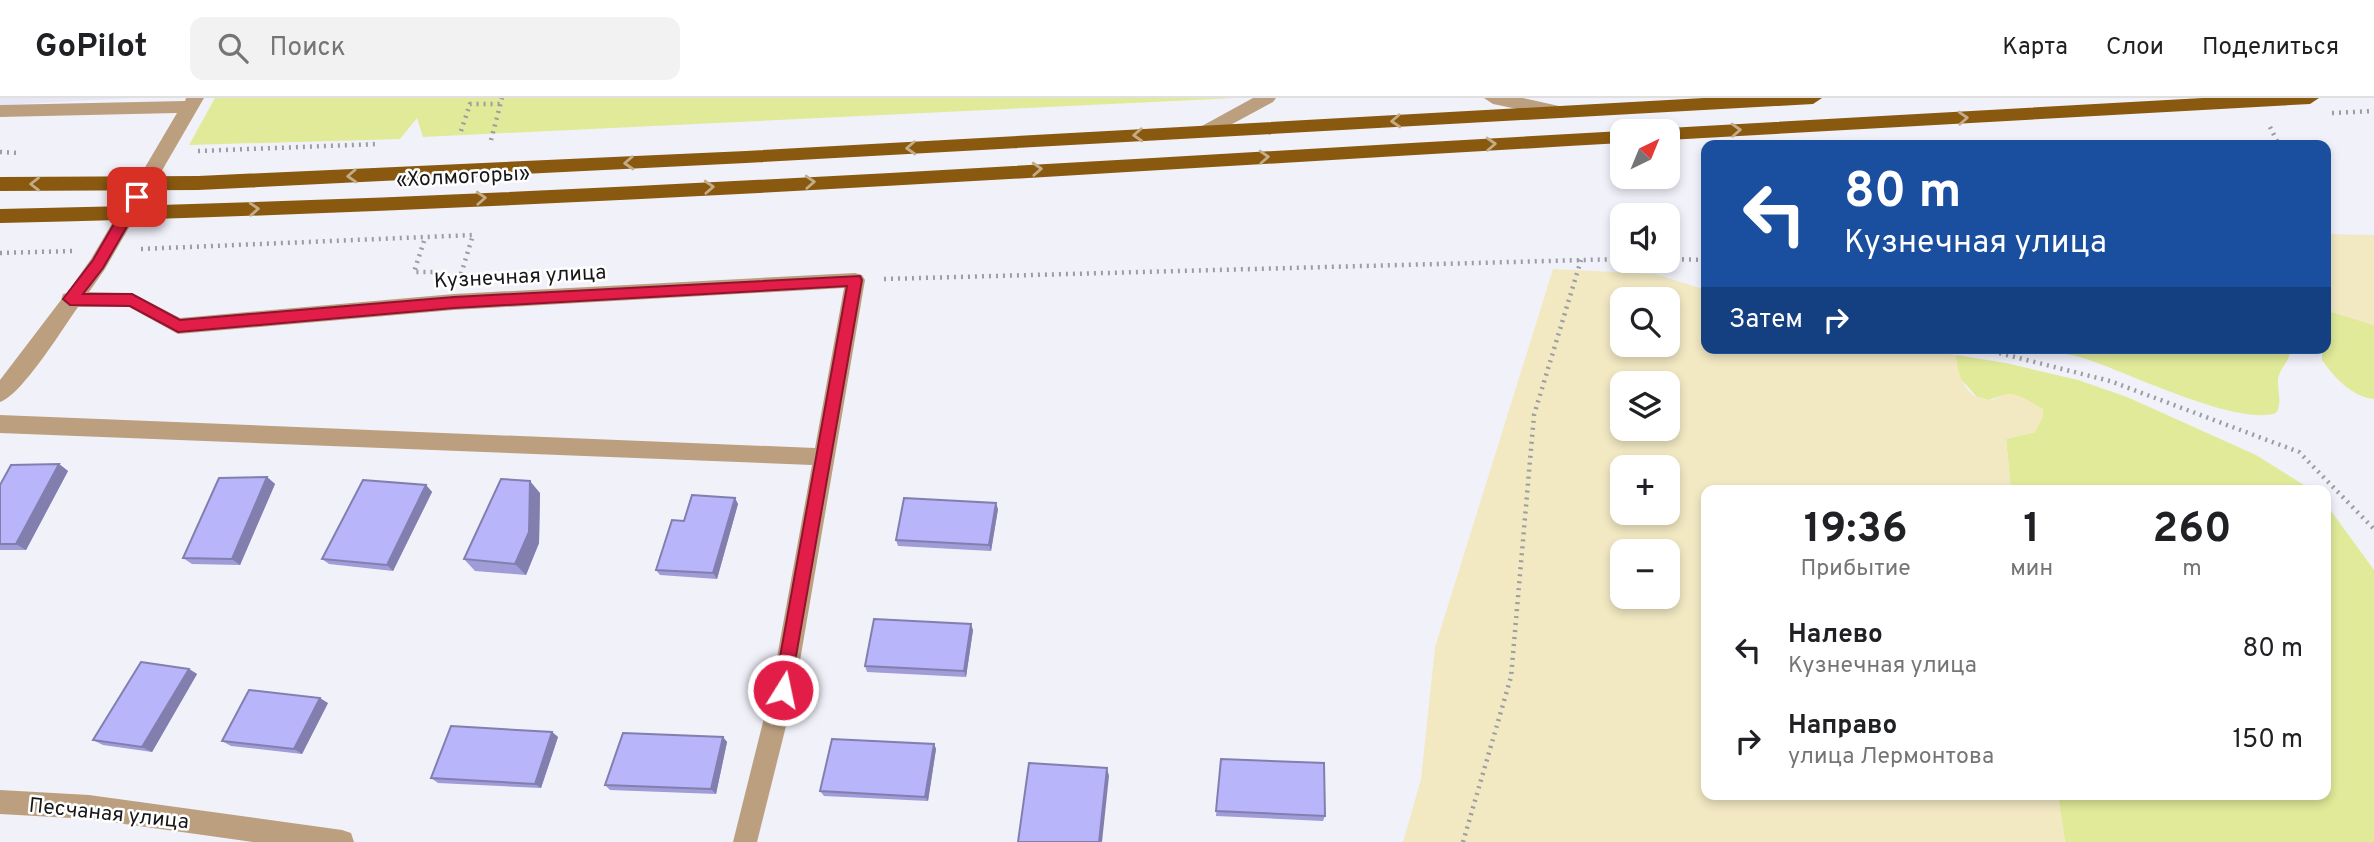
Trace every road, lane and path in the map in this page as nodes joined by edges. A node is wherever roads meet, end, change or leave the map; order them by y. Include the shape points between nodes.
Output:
1 (502, 98) edge
2 (1268, 98) edge
3 (1493, 98) edge
4 (1813, 98) edge
5 (2310, 98) edge
6 (193, 103) edge
7 (502, 104) junction
8 (0, 111) edge
9 (1562, 112) junction
10 (2265, 117) dead end
11 (461, 131) dead end
12 (1206, 131) junction
13 (1680, 133) edge
14 (1610, 138) edge
15 (493, 140) dead end
16 (2276, 140) edge
17 (0, 184) edge
18 (0, 216) edge
19 (424, 242) dead end
20 (171, 248) dead end
21 (37, 252) dead end
22 (0, 253) edge
23 (1610, 259) edge
24 (1680, 259) edge
25 (1581, 260) junction
26 (1701, 260) edge
27 (438, 272) dead end
28 (450, 272) dead end
29 (855, 280) junction
30 (70, 299) junction
31 (2003, 354) edge
32 (0, 365) edge
33 (24, 367) junction
34 (0, 394) edge
35 (0, 424) edge
36 (823, 457) junction
37 (2374, 529) edge
38 (0, 802) edge
39 (342, 842) edge
40 (746, 842) edge
41 (1463, 842) edge

1 - 7 path
2 - 12 street
3 - 9 street
4 - 9 main road
13 -> 5 main road
6 - 8 street
6 - 30 street via 98,264
7 - 11 path via 470,104
7 - 15 path
9 -> 12 main road, «Холмогоры»
10 - 16 path
12 -> 17 main road, «Холмогоры» via 198,183
18 -> 14 main road, «Холмогоры» via 186,212 742,186
19 - 27 path via 414,272
20 - 28 path via 473,236 462,272
21 - 22 path
23 - 25 path
24 - 26 path
25 - 29 path
25 - 41 path via 1534,415 1511,677
29 - 30 street, Кузнечная улица via 454,302 178,326 132,300
29 - 36 street
30 - 33 street
31 - 37 path via 2110,381 2299,452
32 - 33 street
33 - 34 street
35 - 36 street
36 - 40 street via 783,690
38 - 39 street, Песчаная улица via 89,807

